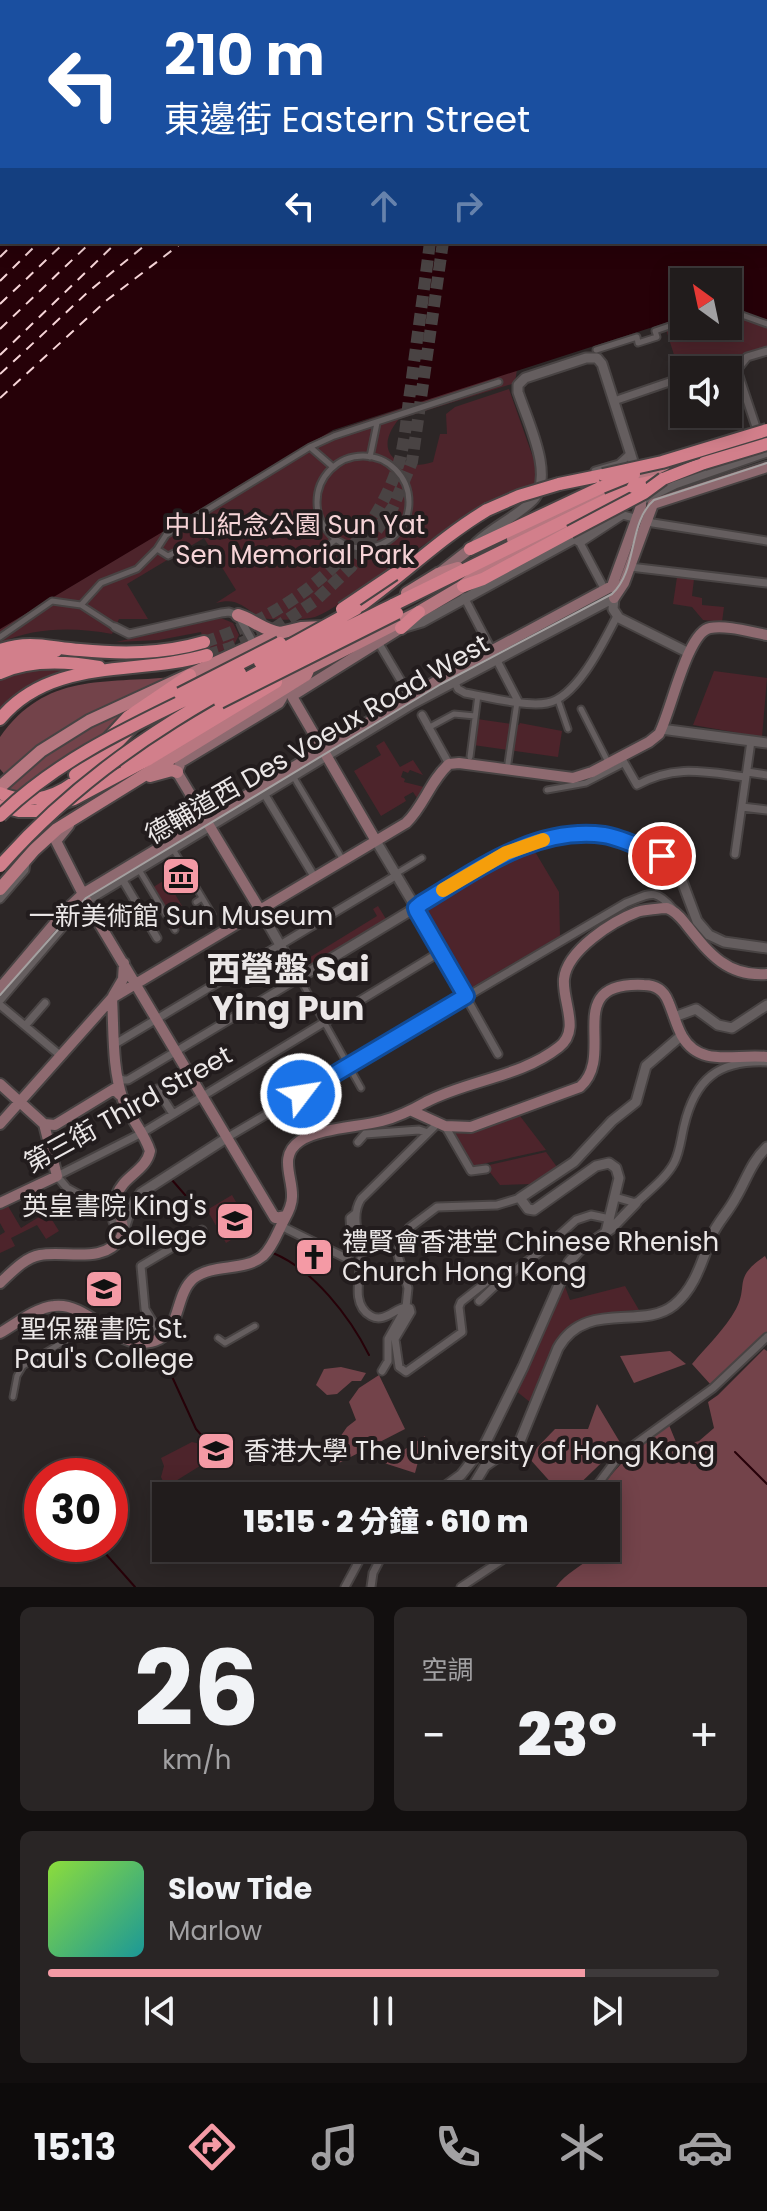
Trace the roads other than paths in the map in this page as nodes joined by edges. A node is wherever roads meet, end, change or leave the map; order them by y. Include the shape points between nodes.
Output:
1 (742, 315) edge
2 (767, 324) edge
3 (670, 326) edge
4 (596, 350) dead end
5 (767, 351) edge
6 (742, 363) edge
7 (499, 382) dead end
8 (670, 382) edge
9 (742, 382) edge
10 (614, 401) junction
11 (377, 422) junction
12 (765, 436) edge
13 (310, 447) junction
14 (631, 453) junction
15 (767, 453) edge
16 (370, 457) junction
17 (662, 462) junction
18 (333, 467) junction
19 (609, 467) junction
20 (767, 467) edge
21 (543, 474) junction
22 (663, 479) junction
23 (641, 489) junction
24 (623, 497) junction
25 (641, 519) junction
26 (449, 535) junction
27 (335, 540) junction
28 (577, 541) junction
29 (767, 541) edge
30 (157, 549) junction
31 (470, 549) junction
32 (176, 552) dead end
33 (311, 558) dead end
34 (630, 567) junction
35 (438, 574) junction
36 (451, 578) junction
37 (767, 583) edge
38 (464, 592) junction
39 (609, 594) junction
40 (81, 605) junction
41 (419, 612) junction
42 (238, 615) junction
43 (617, 616) junction
44 (115, 627) joint
45 (401, 628) junction
46 (280, 633) junction
47 (767, 635) edge
48 (0, 637) edge
49 (257, 642) junction
50 (378, 642) junction
51 (0, 650) edge
52 (70, 650) junction
53 (689, 653) junction
54 (494, 655) junction
55 (0, 661) edge
56 (110, 669) junction
57 (0, 673) edge
58 (190, 675) junction
59 (454, 681) junction
60 (283, 687) junction
61 (478, 695) junction
62 (410, 696) junction
63 (558, 700) junction
64 (518, 701) junction
65 (581, 709) dead end
66 (422, 715) dead end
67 (475, 716) junction
68 (0, 719) edge
69 (428, 728) junction
70 (568, 729) dead end
71 (661, 729) junction
72 (751, 741) junction
73 (767, 743) edge
74 (325, 752) junction
75 (470, 757) dead end
76 (621, 761) junction
77 (449, 764) junction
78 (610, 767) junction
79 (507, 770) junction
80 (177, 772) junction
81 (746, 775) junction
82 (767, 775) edge
83 (293, 776) junction
84 (138, 780) junction
85 (105, 781) junction
86 (0, 787) edge
87 (62, 789) junction
88 (262, 790) junction
89 (547, 790) dead end
90 (0, 793) edge
91 (0, 806) edge
92 (742, 807) junction
93 (767, 810) edge
94 (0, 816) edge
95 (73, 821) junction
96 (208, 822) junction
97 (739, 838) junction
98 (750, 840) dead end
99 (376, 841) junction
100 (170, 845) junction
101 (735, 854) dead end
102 (422, 858) dead end
103 (344, 860) junction
104 (26, 864) junction
105 (0, 866) edge
106 (141, 873) dead end
107 (396, 874) junction
108 (120, 876) junction
109 (315, 878) junction
110 (0, 889) edge
111 (85, 897) junction
112 (662, 897) junction
113 (202, 898) junction
114 (0, 899) edge
115 (196, 902) dead end
116 (416, 908) junction
117 (260, 910) junction
118 (670, 912) junction
119 (212, 914) dead end
120 (152, 929) junction
121 (175, 930) dead end
122 (143, 935) dead end
123 (157, 938) dead end
124 (279, 944) junction
125 (767, 948) edge
126 (36, 952) junction
127 (440, 952) junction
128 (123, 961) junction
129 (767, 974) edge
130 (299, 978) junction
131 (137, 984) junction
132 (0, 988) edge
133 (466, 996) junction
134 (112, 998) junction
135 (0, 1002) edge
136 (45, 1003) dead end
137 (767, 1005) edge
138 (674, 1017) junction
139 (157, 1019) junction
140 (324, 1022) junction
141 (25, 1026) junction
142 (682, 1035) junction
143 (115, 1044) junction
144 (176, 1051) junction
145 (498, 1054) dead end
146 (61, 1056) junction
147 (767, 1060) edge
148 (349, 1066) junction
149 (117, 1077) junction
150 (0, 1084) edge
151 (361, 1088) dead end
152 (157, 1089) dead end
153 (108, 1092) junction
154 (203, 1095) junction
155 (20, 1102) junction
156 (124, 1103) junction
157 (423, 1106) junction
158 (173, 1114) junction
159 (437, 1123) junction
160 (0, 1124) edge
161 (44, 1124) junction
162 (142, 1133) junction
163 (428, 1133) junction
164 (228, 1137) junction
165 (358, 1142) dead end
166 (767, 1147) edge
167 (486, 1169) dead end
168 (57, 1176) junction
169 (615, 1197) junction
170 (520, 1198) junction
171 (0, 1203) edge
172 (636, 1203) junction
173 (98, 1205) dead end
174 (355, 1214) junction
175 (610, 1219) junction
176 (281, 1220) junction
177 (113, 1222) dead end
178 (202, 1230) dead end
179 (123, 1232) junction
180 (606, 1232) junction
181 (0, 1283) edge
182 (498, 1283) junction
183 (479, 1301) dead end
184 (406, 1307) junction
185 (70, 1308) junction
186 (255, 1326) dead end
187 (0, 1333) edge
188 (78, 1333) dead end
189 (162, 1337) junction
190 (767, 1337) edge
191 (218, 1338) dead end
192 (0, 1341) edge
193 (382, 1371) dead end
194 (13, 1397) dead end
195 (452, 1482) edge
196 (475, 1482) edge
197 (599, 1482) edge
198 (358, 1562) edge
199 (379, 1562) edge
200 (499, 1562) edge
201 (345, 1587) edge
202 (371, 1587) edge
203 (461, 1587) edge

1 - 2 street
3 - 4 street via 655,331 657,337 638,343 637,337
5 - 6 street
7 - 11 street
8 - 10 street
9 - 12 street
10 - 14 street
10 - 21 street via 597,358 521,380 518,392
11 - 13 street
11 - 16 street
12 - 17 highway, bridge
12 - 22 highway, bridge
12 - 23 main road via 675,461
13 - 18 street
13 - 30 street via 166,535
14 - 19 street
14 - 23 street
15 - 23 street via 675,485
16 - 18 street
16 - 27 street via 389,464 403,480 409,500 404,522 391,539 373,547 353,548
17 - 26 highway, bridge via 519,496
17 - 31 highway, bridge
18 - 27 street via 320,485 316,507
19 - 21 street via 556,483
19 - 23 street
20 - 25 main road via 656,502
21 - 31 street via 541,490 531,502
22 - 36 highway, bridge via 619,493
22 - 38 highway, bridge
23 - 24 main road
23 - 25 main road
23 - 35 main road
24 - 28 street via 610,518
24 - 38 main road via 480,572
25 - 28 street via 623,515
25 - 29 street
25 - 34 main road
25 - 39 main road
26 - 87 highway, bridge via 333,614 152,710 94,768
26 - 94 highway, bridge via 337,621 82,754
27 - 33 street
28 - 38 street
28 - 39 street
30 - 32 street via 168,556
30 - 40 street via 137,569 101,583
31 - 35 main road
34 - 37 street
34 - 39 main road via 622,589
35 - 46 main road via 347,623
36 - 85 highway, bridge via 402,610 220,702
36 - 105 highway, bridge via 164,725 80,787
38 - 41 main road
38 - 45 street via 422,622
38 - 54 street
39 - 43 street
39 - 54 main road, 德輔道西 Des Voeux Road West
40 - 44 street
40 - 48 street via 52,601
41 - 45 highway
41 - 60 main road via 309,668
42 - 44 street via 221,613 129,634
42 - 46 main road
42 - 49 street
43 - 53 street
43 - 63 street via 580,676
45 - 50 main road
46 - 49 main road
47 - 53 main road via 710,628 698,635
49 - 58 main road
49 - 60 main road
50 - 60 main road
50 - 62 street
51 - 52 highway via 31,644
52 - 55 highway
52 - 56 highway via 206,648 184,661
53 - 71 main road
54 - 59 street, 德輔道西 Des Voeux Road West
54 - 62 main road, 德輔道西 Des Voeux Road West
54 - 64 street
56 - 57 highway via 40,663
56 - 68 highway via 41,686
58 - 86 main road via 57,740
58 - 87 highway via 128,717
59 - 61 street via 461,692
59 - 74 street, 德輔道西 Des Voeux Road West
60 - 74 main road
60 - 80 main road via 279,703 181,762
60 - 84 main road
60 - 85 highway
61 - 64 street
61 - 67 street
62 - 74 main road, 德輔道西 Des Voeux Road West
63 - 64 street
63 - 70 street
64 - 79 street
65 - 78 street
66 - 69 street
67 - 69 street via 454,714
67 - 75 street
69 - 77 street
71 - 72 street
71 - 76 main road
72 - 73 street
72 - 81 street
74 - 83 street, 德輔道西 Des Voeux Road West
74 - 88 main road, 德輔道西 Des Voeux Road West
74 - 99 main road
76 - 78 main road
76 - 81 street via 637,785 682,770
77 - 79 main road
77 - 99 main road via 417,813
78 - 79 main road via 567,779
78 - 89 street via 586,783
80 - 84 main road
80 - 96 main road
81 - 82 street
81 - 92 street
83 - 88 street, 德輔道西 Des Voeux Road West
83 - 103 street
84 - 95 main road
85 - 91 highway via 44,810
87 - 90 highway via 35,799
88 - 96 main road, 德輔道西 Des Voeux Road West
88 - 109 street
92 - 93 street
92 - 97 street
95 - 104 main road via 57,829
95 - 111 main road via 56,841
96 - 100 main road, 德輔道西 Des Voeux Road West
96 - 117 main road
97 - 98 street
97 - 101 street
99 - 103 main road
99 - 107 street
100 - 108 main road, 德輔道西 Des Voeux Road West
100 - 113 street
102 - 107 street
103 - 109 main road
104 - 110 main road
104 - 114 street
106 - 121 street
107 - 116 street
107 - 124 street
108 - 111 main road, 德輔道西 Des Voeux Road West
108 - 120 street
109 - 117 main road
111 - 126 main road, 德輔道西 Des Voeux Road West via 67,909
111 - 128 main road
112 - 118 main road
112 - 118 street
112 - 133 street via 654,893 626,903
113 - 115 street
113 - 119 street
116 - 125 street via 525,845 602,835 670,861 697,921 709,935
116 - 127 street
116 - 130 street
117 - 124 street
117 - 131 main road
118 - 129 main road via 718,963 744,973
118 - 157 main road via 636,912 578,952 564,978 570,1026 561,1046
120 - 122 street
120 - 123 street
124 - 130 street
124 - 139 street
126 - 132 main road, 德輔道西 Des Voeux Road West
126 - 135 street, 德輔道西 Des Voeux Road West
127 - 133 street
127 - 140 street, 第三街 Third Street
128 - 131 main road
128 - 134 main road via 123,979
130 - 140 street
130 - 144 street
131 - 134 main road
131 - 139 main road
133 - 145 street
133 - 148 street
134 - 143 main road
134 - 146 main road
135 - 141 street
136 - 141 street
137 - 138 street via 732,1028 696,1009
138 - 142 main road
138 - 159 main road via 655,986 609,991 594,1009 594,1060 584,1084 477,1126
139 - 143 street
139 - 144 main road
140 - 148 street
140 - 154 street, 第三街 Third Street
141 - 146 street
142 - 147 main road via 712,1058
142 - 170 street via 644,1069 636,1102 574,1162
143 - 149 main road
144 - 149 street via 128,1080
144 - 154 main road
146 - 155 main road
147 - 172 street via 732,1064 701,1084 675,1162
148 - 151 street
148 - 164 street
149 - 153 main road
149 - 156 main road
150 - 155 main road
152 - 158 street
153 - 156 main road via 116,1089
153 - 161 main road via 55,1125
154 - 158 street, 第三街 Third Street
154 - 164 main road
155 - 160 main road
155 - 161 main road
156 - 162 main road
157 - 159 main road
157 - 176 main road via 298,1143 288,1160 292,1199
158 - 162 street, 第三街 Third Street
159 - 163 street
159 - 167 street via 471,1171
161 - 168 main road
162 - 168 street, 第三街 Third Street
162 - 179 main road via 149,1156 121,1186 116,1200
163 - 165 street via 365,1134
163 - 174 street via 361,1199
164 - 176 main road
164 - 179 street via 141,1193
166 - 196 street via 717,1226 701,1268 680,1299 662,1312 593,1321 571,1332 558,1348 520,1441 485,1466
168 - 171 main road, 第三街 Third Street
168 - 173 street via 67,1188
169 - 170 street via 619,1173 606,1163 534,1210
169 - 172 street
169 - 175 street
170 - 184 street via 497,1205 440,1206 413,1223 397,1252 407,1284
172 - 180 street
174 - 176 street via 349,1220 352,1251 346,1258
174 - 184 street via 361,1259 358,1290 364,1309 378,1318
175 - 180 street
175 - 182 street via 594,1215 576,1220
176 - 189 main road via 260,1258 195,1278
177 - 179 street
178 - 189 street via 141,1266 145,1309
179 - 181 main road via 103,1251 31,1258
180 - 195 street via 569,1262 484,1446
182 - 183 street
182 - 184 street via 489,1280 461,1302 462,1332 406,1372 399,1367 395,1342 411,1312
184 - 193 street via 388,1339 388,1361
185 - 187 main road via 54,1306 34,1313
185 - 189 main road via 131,1341
185 - 192 main road via 47,1313
186 - 191 street via 225,1343
188 - 194 street via 23,1366
190 - 197 street via 713,1388 619,1456
198 - 201 street
199 - 202 street
200 - 203 street

